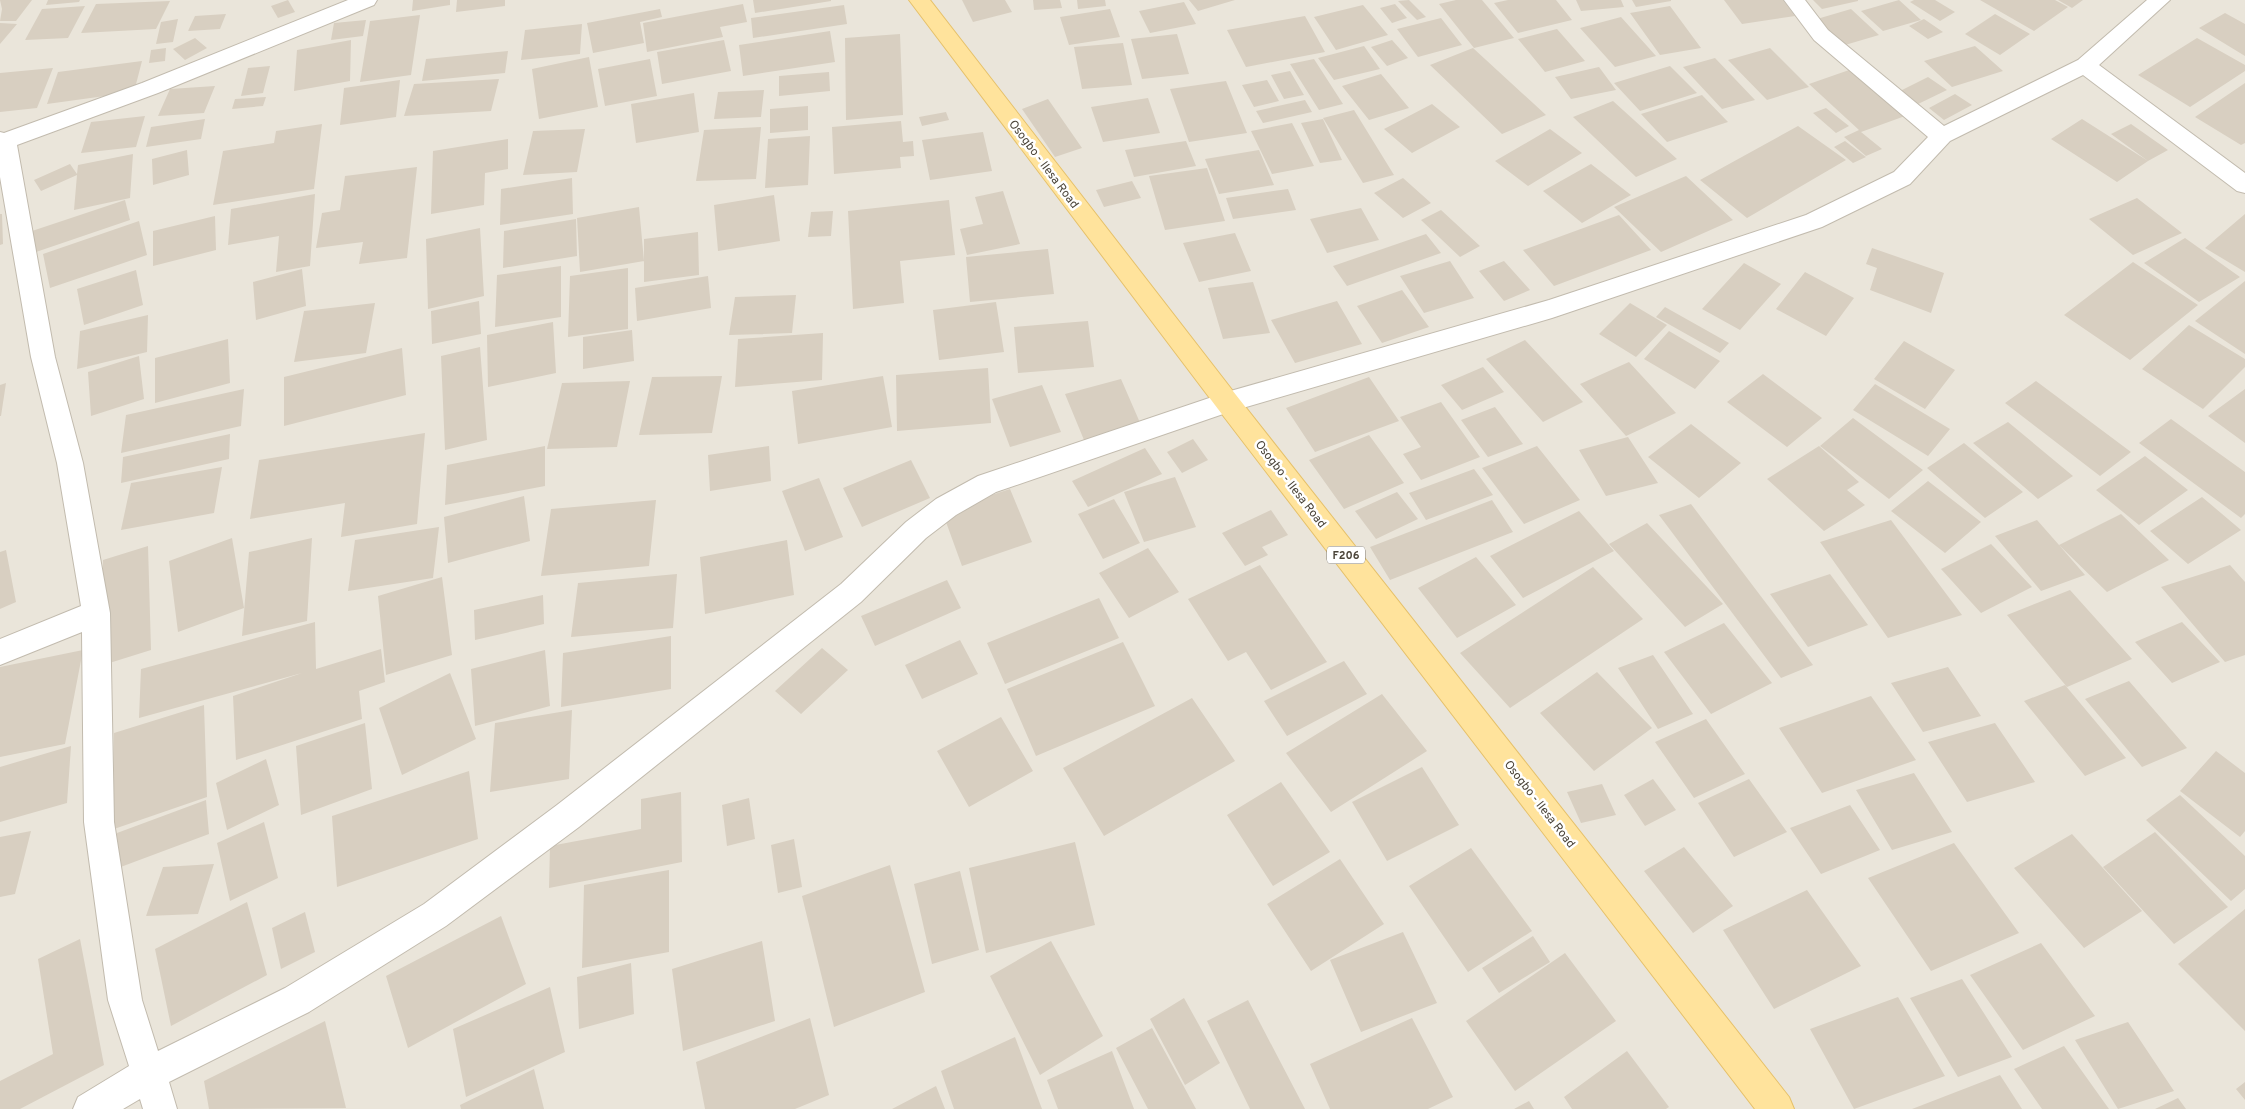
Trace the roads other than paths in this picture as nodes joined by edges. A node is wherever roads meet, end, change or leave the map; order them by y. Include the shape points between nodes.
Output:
1 (367, 0) edge
2 (919, 0) edge
3 (1794, 0) edge
4 (2160, 0) edge
5 (2085, 65) junction
6 (1942, 136) junction
7 (3, 140) edge
8 (2244, 184) edge
9 (1227, 402) junction
10 (96, 613) junction
11 (0, 652) edge
12 (148, 1074) junction
13 (90, 1109) edge
14 (160, 1109) edge
15 (1777, 1109) edge

1 - 7 street via 150,88
2 - 9 main road, Osogbo - Ilesa Road / F206
3 - 6 street via 1821,35
4 - 5 street
5 - 6 street
5 - 8 street
6 - 9 street via 1902,178 1814,221 1552,309
7 - 10 street via 42,357 70,463
9 - 12 street via 986,484 946,507 916,530 851,594 568,816 435,915 297,1000
9 - 15 main road, Osogbo - Ilesa Road / F206
10 - 11 street
10 - 12 street via 99,822 124,1000
12 - 13 street
12 - 14 street

